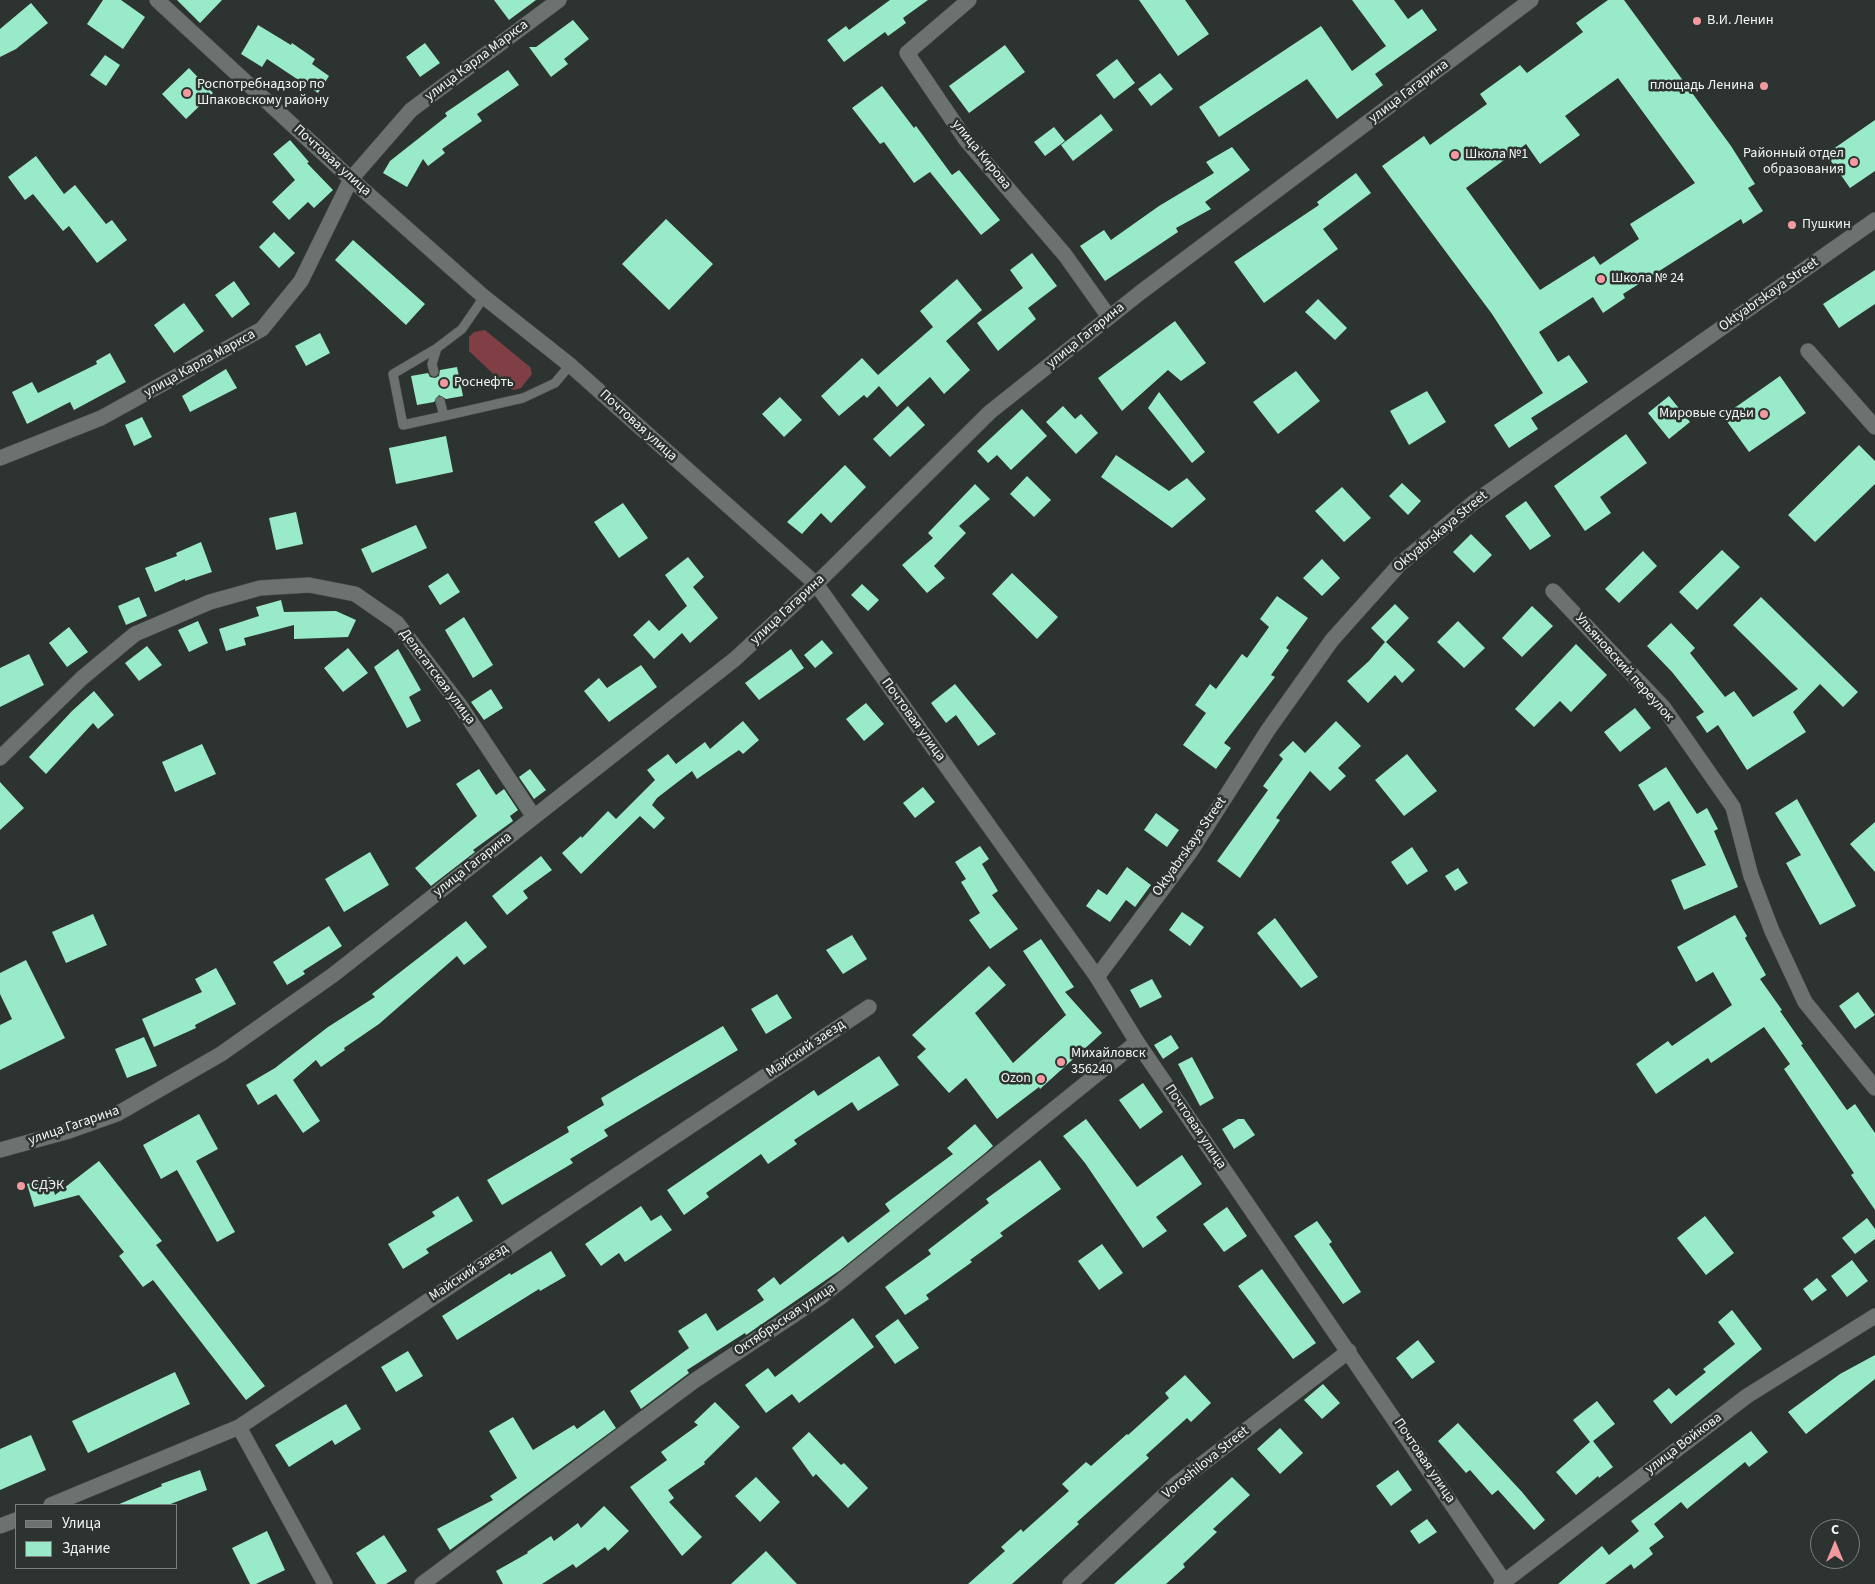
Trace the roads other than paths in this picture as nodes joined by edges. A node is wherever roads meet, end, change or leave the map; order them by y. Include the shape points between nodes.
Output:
1 (157, 0) edge
2 (559, 0) edge
3 (969, 0) edge
4 (1531, 0) edge
5 (351, 179) junction
6 (1875, 220) edge
7 (484, 297) junction
8 (1109, 317) junction
9 (437, 348) junction
10 (1808, 351) dead end
11 (570, 365) junction
12 (434, 372) dead end
13 (440, 401) dead end
14 (444, 416) junction
15 (1875, 427) edge
16 (0, 458) edge
17 (816, 584) junction
18 (1552, 591) dead end
19 (0, 758) edge
20 (534, 817) junction
21 (1096, 977) junction
22 (869, 1007) dead end
23 (1137, 1042) junction
24 (1875, 1088) edge
25 (0, 1150) edge
26 (1875, 1316) edge
27 (1349, 1351) junction
28 (239, 1427) junction
29 (53, 1504) edge
30 (15, 1520) edge
31 (0, 1526) edge
32 (1504, 1583) edge
33 (325, 1584) edge
34 (422, 1584) edge
35 (1070, 1584) edge

1 - 5 street, Почтовая улица
2 - 5 street, улица Карла Маркса via 411,110
3 - 8 street, улица Кирова via 906,54 966,140 1065,255
4 - 8 street, улица Гагарина
5 - 7 street, Почтовая улица
5 - 16 street, улица Карла Маркса via 300,281 262,330 101,418
6 - 21 street, Oktyabrskaya Street via 1473,503 1400,564 1332,640 1268,730 1191,851
7 - 9 lane via 462,329
7 - 11 street, Почтовая улица
8 - 17 street, улица Гагарина via 990,412
9 - 12 lane via 432,364
9 - 14 lane via 393,374 403,425
10 - 15 street
11 - 14 lane via 555,383 524,398
11 - 17 street, Почтовая улица
13 - 14 lane
17 - 20 street, улица Гагарина via 735,659
17 - 21 street, Почтовая улица
18 - 24 street, Ульяновский переулок via 1664,708 1733,806 1750,876 1805,1002
19 - 20 street, Делегатская улица via 82,678 135,634 210,602 260,588 310,585 355,594 397,624 459,704
20 - 25 street, улица Гагарина via 333,975 221,1054 117,1114
21 - 23 street, Почтовая улица
22 - 28 street, Майский заезд
23 - 27 street, Почтовая улица
23 - 34 street, Октябрьская улица via 821,1297 694,1381
26 - 32 street, улица Войкова via 1747,1396
27 - 32 street, Почтовая улица
27 - 35 street, Voroshilova Street via 1176,1484
28 - 29 street, Майский заезд
28 - 33 street
30 - 31 street

